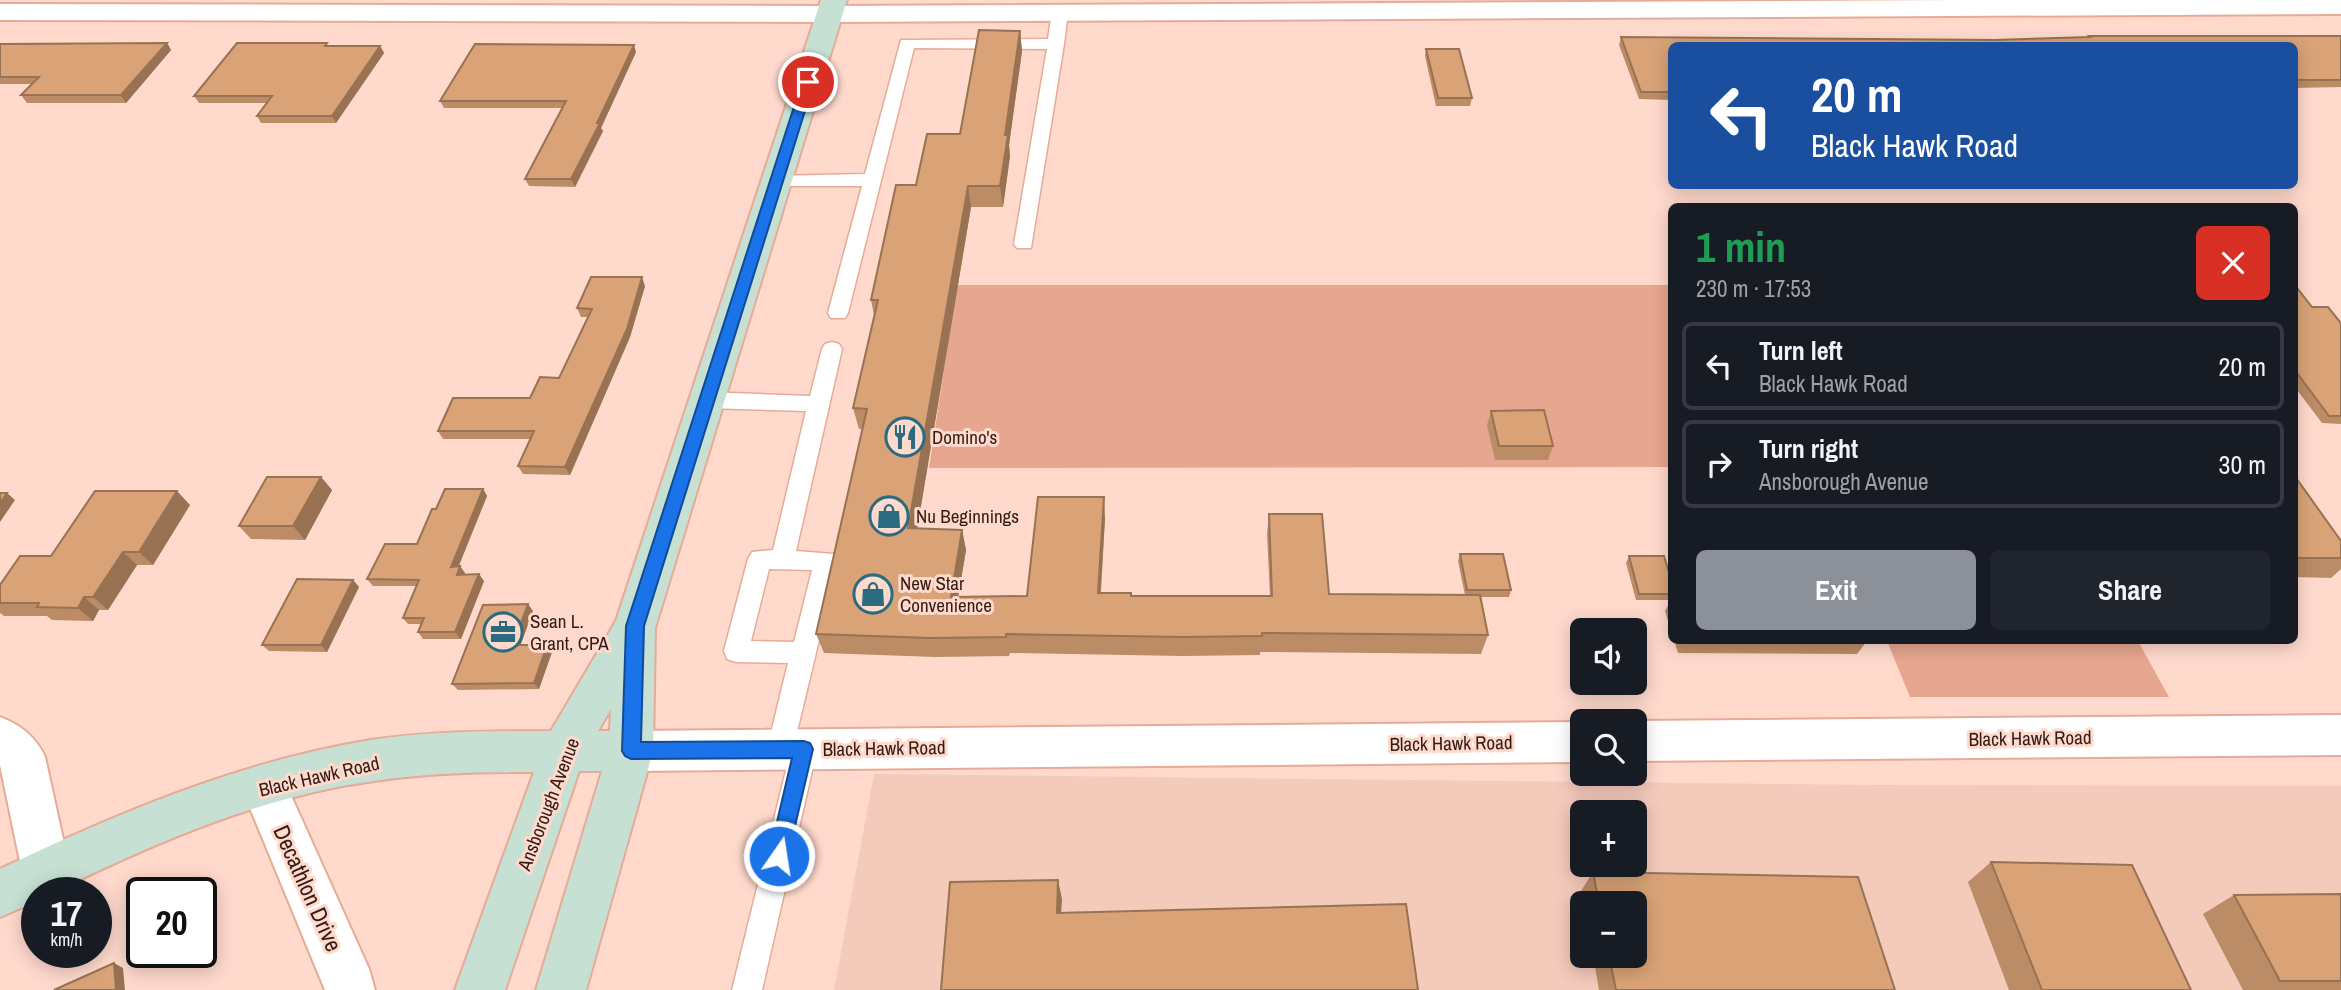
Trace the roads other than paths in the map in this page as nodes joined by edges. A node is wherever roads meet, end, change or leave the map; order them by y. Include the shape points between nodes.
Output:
1 (2220, 3) edge
2 (1617, 4) edge
3 (1801, 4) edge
4 (2008, 4) edge
5 (1224, 5) edge
6 (1422, 5) edge
7 (1026, 6) edge
8 (2341, 6) edge
9 (832, 7) edge
10 (0, 12) edge
11 (1060, 12) junction
12 (1056, 44) junction
13 (777, 180) junction
14 (873, 180) junction
15 (1024, 244) dead end
16 (838, 313) dead end
17 (832, 349) dead end
18 (706, 400) junction
19 (818, 404) junction
20 (782, 559) junction
21 (635, 626) junction
22 (803, 653) junction
23 (2341, 735) edge
24 (0, 737) edge
25 (1647, 741) edge
26 (1570, 742) edge
27 (792, 749) junction
28 (631, 751) junction
29 (563, 752) junction
30 (264, 786) junction
31 (46, 871) junction
32 (0, 894) edge
33 (350, 990) edge
34 (480, 990) edge
35 (561, 990) edge
36 (747, 990) edge

1 - 4 street
1 - 8 street
2 - 3 street
2 - 6 street
3 - 4 street
5 - 6 street
5 - 11 street
7 - 9 street
7 - 11 street
9 - 10 street
9 - 13 main road, Ansborough Avenue
11 - 12 lane
12 - 14 lane via 907,44
12 - 15 lane
13 - 14 lane
13 - 18 main road, Ansborough Avenue
14 - 16 lane
17 - 19 lane
18 - 19 lane
18 - 21 main road, Ansborough Avenue
19 - 20 lane
20 - 22 lane via 826,561
20 - 22 lane via 760,559 736,651
21 - 28 main road, Ansborough Avenue
21 - 29 main road, Ansborough Avenue
22 - 27 lane
23 - 25 street, Black Hawk Road
24 - 31 street via 23,757
26 - 27 street, Black Hawk Road
27 - 28 street, Black Hawk Road
27 - 36 lane
28 - 29 main road, Black Hawk Road
28 - 35 main road, Ansborough Avenue
29 - 30 main road, Black Hawk Road via 428,754 353,765
29 - 34 main road, Ansborough Avenue
30 - 31 main road, Black Hawk Road via 170,817
30 - 33 street, Decathlon Drive
31 - 32 main road, Black Hawk Road

